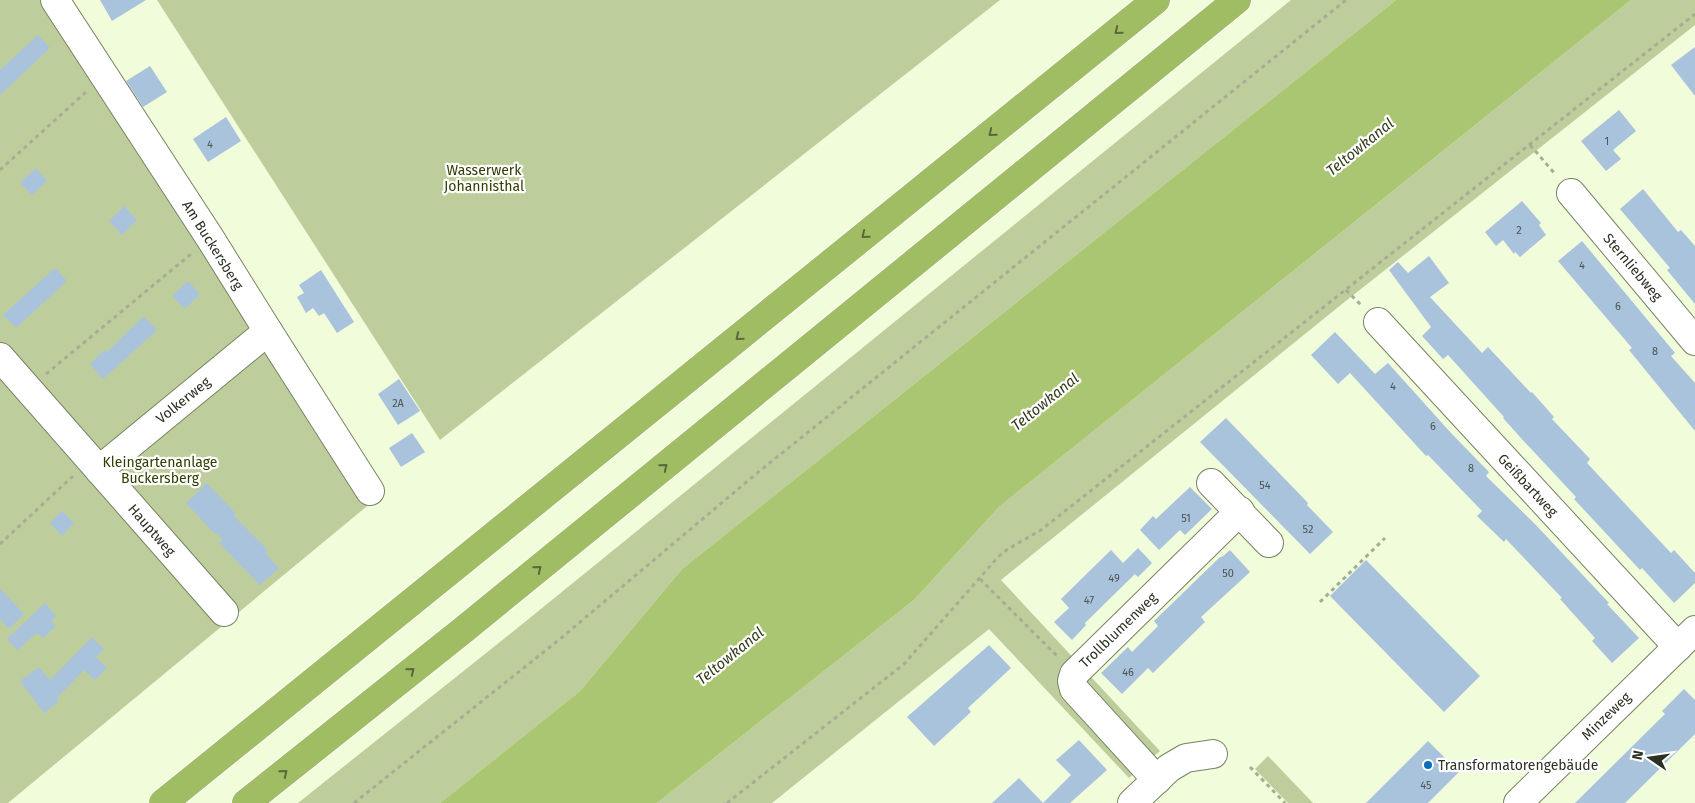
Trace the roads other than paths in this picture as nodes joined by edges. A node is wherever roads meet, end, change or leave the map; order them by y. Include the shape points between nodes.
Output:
1 (55, 0) edge
2 (1156, 0) edge
3 (1237, 0) edge
4 (1571, 193) road end
5 (1378, 322) dead end
6 (268, 331) junction
7 (1695, 341) edge
8 (0, 357) edge
9 (95, 465) junction
10 (1211, 482) dead end
11 (370, 491) dead end
12 (1240, 512) junction
13 (1269, 543) dead end
14 (224, 612) dead end
15 (1686, 639) edge
16 (1213, 754) dead end
17 (1156, 780) junction
18 (163, 803) edge
19 (246, 803) edge
20 (1132, 803) edge
21 (1518, 803) edge

1 - 6 street, Am Buckersberg
2 -> 18 highway
19 -> 3 highway
4 - 7 street, Sternliebweg
5 - 15 street, Geißbartweg
6 - 9 street, Volkerweg
6 - 11 street, Am Buckersberg
8 - 9 street, Hauptweg
9 - 14 street, Hauptweg
10 - 12 street
12 - 13 street
12 - 17 street, Trollblumenweg via 1074,674 1074,689
15 - 21 street, Minzeweg
16 - 17 street via 1186,758
17 - 20 street

